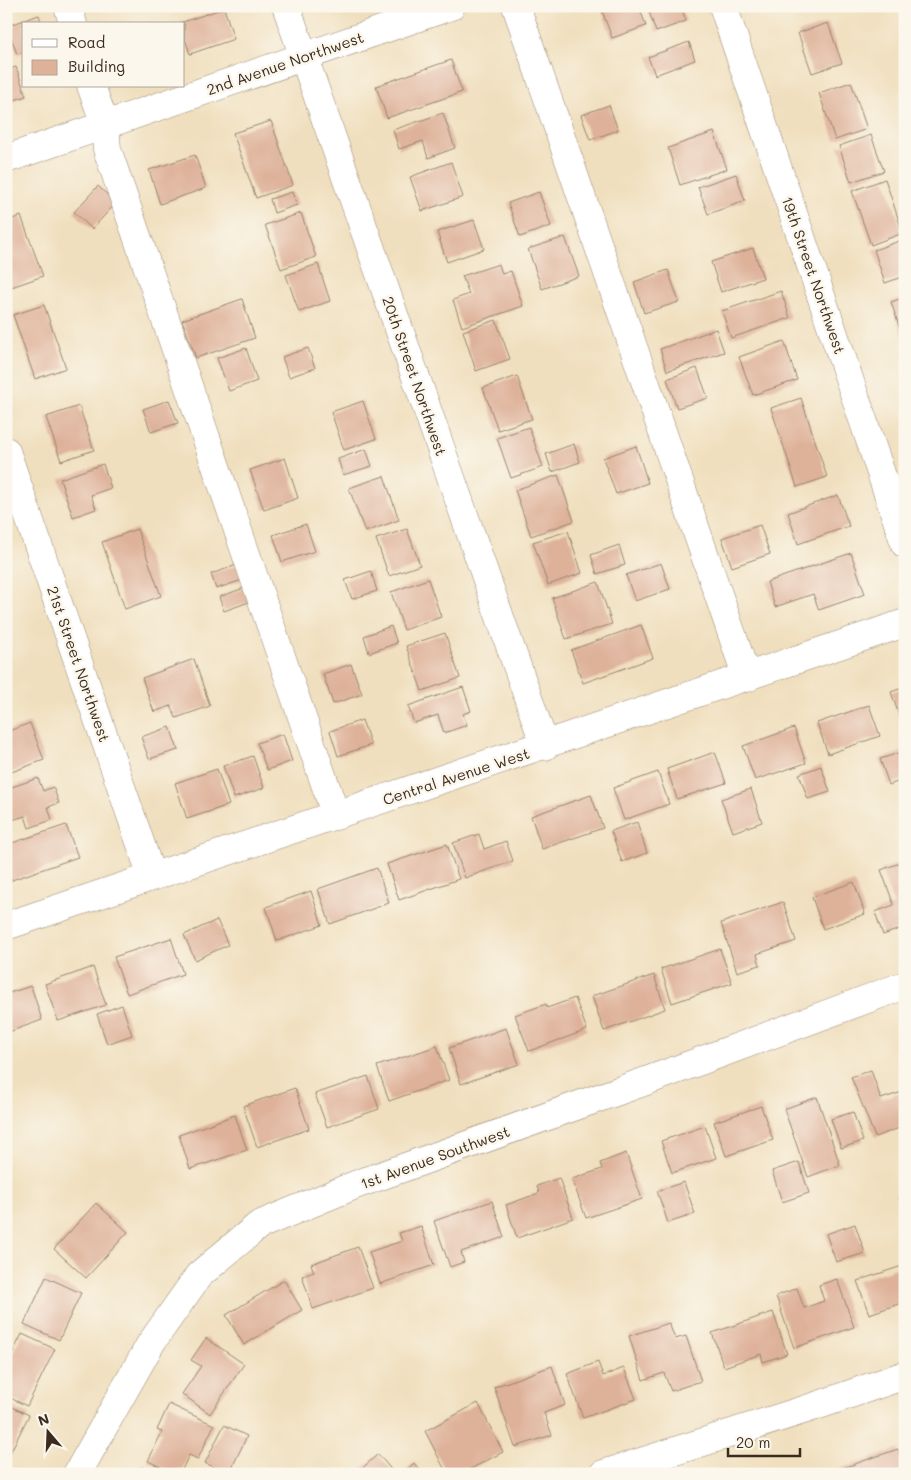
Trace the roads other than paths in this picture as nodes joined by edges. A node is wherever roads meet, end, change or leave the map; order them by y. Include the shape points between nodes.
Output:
1 (68, 6) edge
2 (286, 6) edge
3 (451, 6) edge
4 (516, 6) edge
5 (723, 6) edge
6 (72, 22) edge
7 (303, 57) junction
8 (92, 88) edge
9 (105, 124) junction
10 (6, 159) edge
11 (6, 451) edge
12 (905, 544) edge
13 (905, 624) edge
14 (747, 678) junction
15 (544, 746) junction
16 (336, 816) junction
17 (152, 877) junction
18 (6, 926) edge
19 (905, 985) edge
20 (905, 1375) edge
21 (77, 1474) edge
22 (603, 1474) edge

1 - 6 street
2 - 7 street, 20th Street Northwest
3 - 7 street, 2nd Avenue Northwest
4 - 14 street
5 - 12 street, 19th Street Northwest
7 - 9 street, 2nd Avenue Northwest
7 - 15 street, 20th Street Northwest
8 - 9 street
9 - 10 street, 2nd Avenue Northwest
9 - 16 street via 107,150
11 - 17 street, 21st Street Northwest
13 - 14 street, Central Avenue West
14 - 15 street, Central Avenue West
15 - 16 street, Central Avenue West
16 - 17 street, Central Avenue West
17 - 18 street, Central Avenue West
19 - 21 street, 1st Avenue Southwest via 355,1185 259,1225 199,1275 151,1342
20 - 22 street

